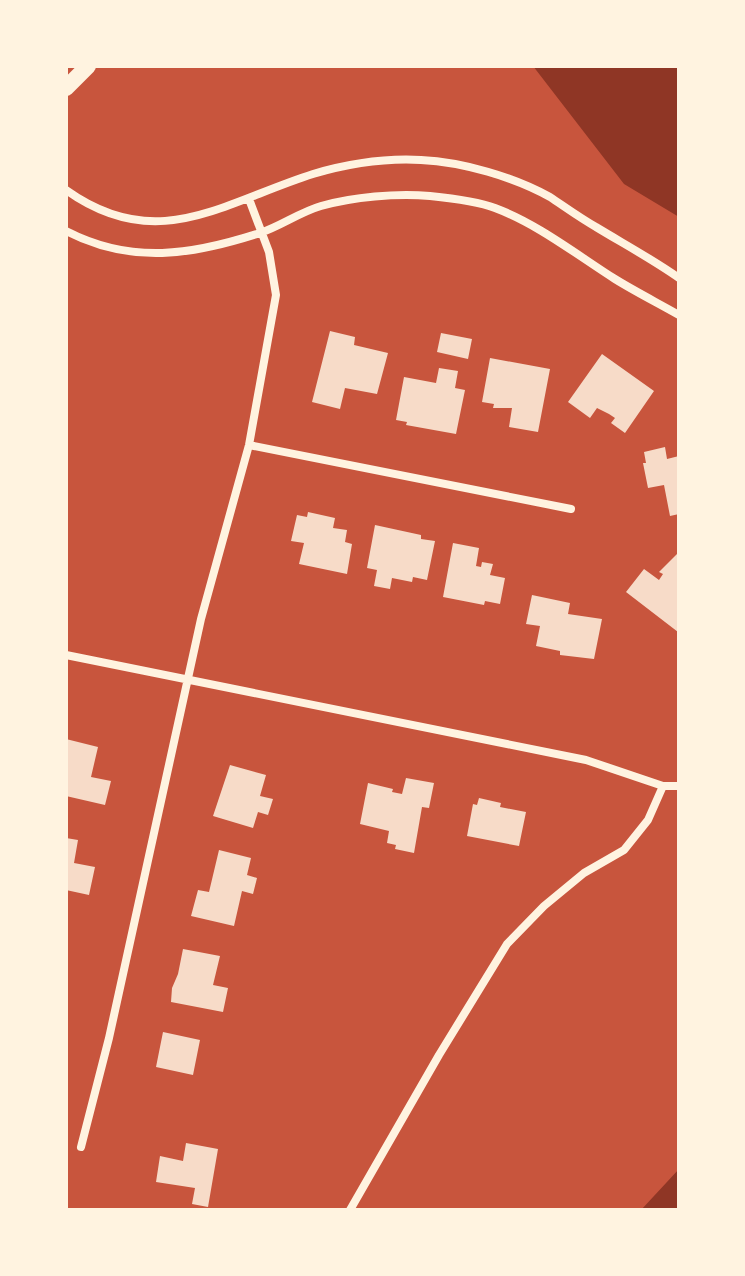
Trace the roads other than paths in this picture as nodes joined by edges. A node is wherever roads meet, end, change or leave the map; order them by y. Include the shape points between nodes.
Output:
1 (88, 66) edge
2 (66, 88) edge
3 (66, 190) edge
4 (249, 199) junction
5 (66, 231) edge
6 (261, 232) junction
7 (679, 278) edge
8 (679, 315) edge
9 (249, 445) junction
10 (571, 509) dead end
11 (66, 655) edge
12 (190, 680) junction
13 (663, 786) junction
14 (679, 786) edge
15 (81, 1147) dead end
16 (350, 1210) edge

1 - 2 main road
3 - 4 street via 109,215 140,221 203,215
4 - 6 street
4 - 7 street via 313,174 380,160 423,159 467,167 548,196
5 - 6 street via 111,250 149,255
6 - 8 street via 320,206 373,198 428,196 494,208
6 - 9 street via 276,295
9 - 10 street
9 - 12 street via 201,619
11 - 12 street
12 - 13 street via 586,760
12 - 15 street
13 - 14 street
13 - 16 street via 648,820 624,850 584,873 507,944

